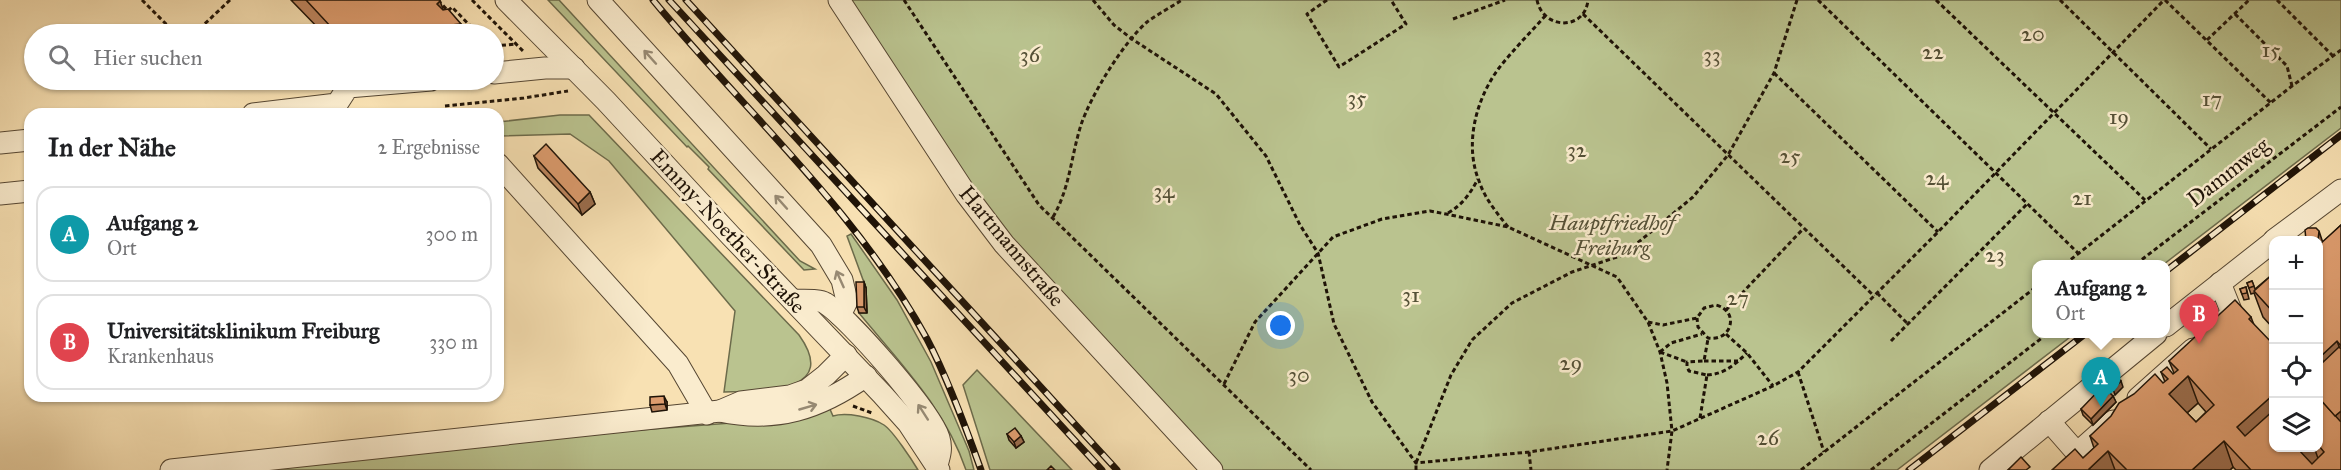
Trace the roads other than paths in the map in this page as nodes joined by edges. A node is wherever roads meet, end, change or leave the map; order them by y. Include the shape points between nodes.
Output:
1 (506, 0) edge
2 (598, 0) edge
3 (839, 0) edge
4 (574, 68) junction
5 (504, 72) edge
6 (346, 90) edge
7 (304, 108) edge
8 (24, 141) edge
9 (0, 143) edge
10 (504, 171) edge
11 (2341, 189) edge
12 (24, 191) edge
13 (0, 194) edge
14 (2280, 236) edge
15 (2269, 245) edge
16 (2220, 283) junction
17 (794, 300) junction
18 (840, 315) junction
19 (2170, 323) edge
20 (2150, 338) edge
21 (846, 355) junction
22 (866, 376) junction
23 (714, 412) junction
24 (2049, 421) junction
25 (938, 467) edge
26 (171, 470) edge
27 (1212, 470) edge
28 (1990, 470) edge

1 - 4 street, Emmy-Noether-Straße
18 -> 2 street via 847,301 842,280 821,245
3 - 27 street, Hartmannstraße via 966,194 1004,244
4 - 5 street
4 - 17 street, Emmy-Noether-Straße
6 - 7 street via 337,104
8 - 9 street
10 - 23 street via 678,364
11 - 14 street
12 - 13 street
15 - 16 street
16 - 19 street
16 - 24 street via 2232,313 2071,459
17 - 18 street via 823,302
17 - 21 street, Emmy-Noether-Straße
25 -> 18 street via 938,435 910,392
20 - 24 street
21 - 22 street, Emmy-Noether-Straße
21 - 23 street via 807,390 741,402
23 -> 22 street via 751,417 790,412 816,405
22 - 25 street, Emmy-Noether-Straße via 908,423
23 - 26 street
24 - 28 street

